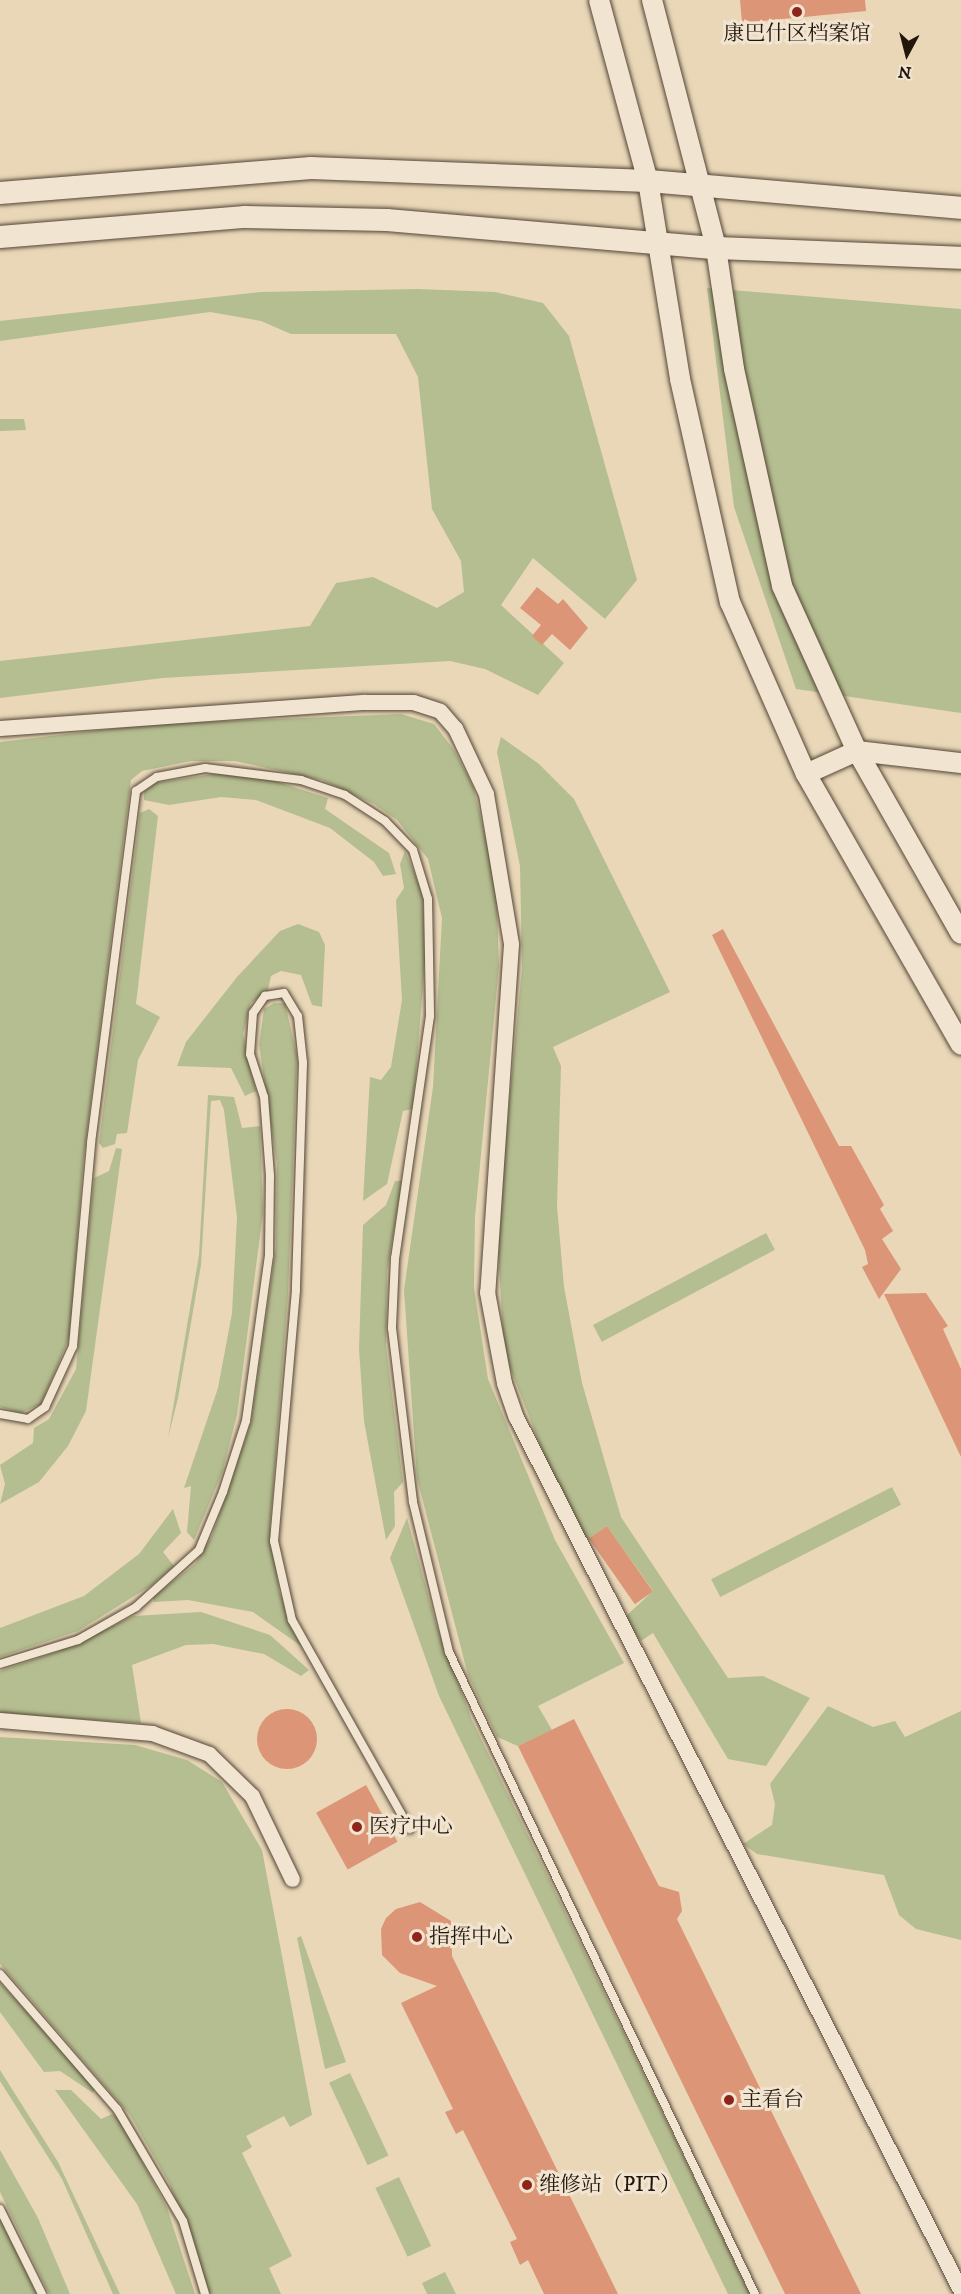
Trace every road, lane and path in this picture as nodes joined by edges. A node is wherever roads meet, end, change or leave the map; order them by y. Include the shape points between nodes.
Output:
1 (599, 0) edge
2 (652, 0) edge
3 (648, 181) junction
4 (699, 185) junction
5 (0, 193) edge
6 (961, 208) edge
7 (0, 237) edge
8 (658, 244) junction
9 (716, 248) junction
10 (961, 258) edge
11 (0, 728) edge
12 (856, 751) junction
13 (961, 763) edge
14 (806, 774) junction
15 (961, 934) edge
16 (961, 1045) edge
17 (0, 1414) edge
18 (0, 1664) edge
19 (0, 1720) edge
20 (410, 1829) dead end
21 (292, 1879) dead end
22 (0, 1974) edge
23 (0, 2209) edge
24 (961, 2291) edge
25 (42, 2294) edge
26 (205, 2294) edge
27 (754, 2294) edge

1 - 3 street
2 - 4 street
3 - 4 main road
3 - 5 main road via 311,168
3 - 8 street
4 - 6 main road
4 - 9 street
7 - 8 main road via 245,217 387,220
8 - 9 main road
8 - 14 street via 680,379 730,602
9 - 10 main road
9 - 12 street via 734,369 782,586
11 - 24 street via 365,702 413,702 440,711 454,728 486,794 511,944 487,1292 504,1383 516,1417
12 - 13 street
12 - 14 street
12 - 15 street
14 - 16 street
17 - 27 lane via 28,1419 45,1407 73,1346 91,1143 136,791 157,777 205,768 301,780 345,795 385,821 412,850 428,898 430,1016 395,1258 393,1328 413,1502 443,1631 480,1725
18 - 20 lane via 78,1640 136,1607 199,1550 246,1422 269,1255 270,1176 264,1097 250,1054 253,1013 265,996 284,993 298,1016 303,1063 296,1290 274,1541 292,1620
19 - 21 street via 152,1733 209,1754 252,1796
22 - 26 lane via 117,2109 183,2221
23 - 25 lane

